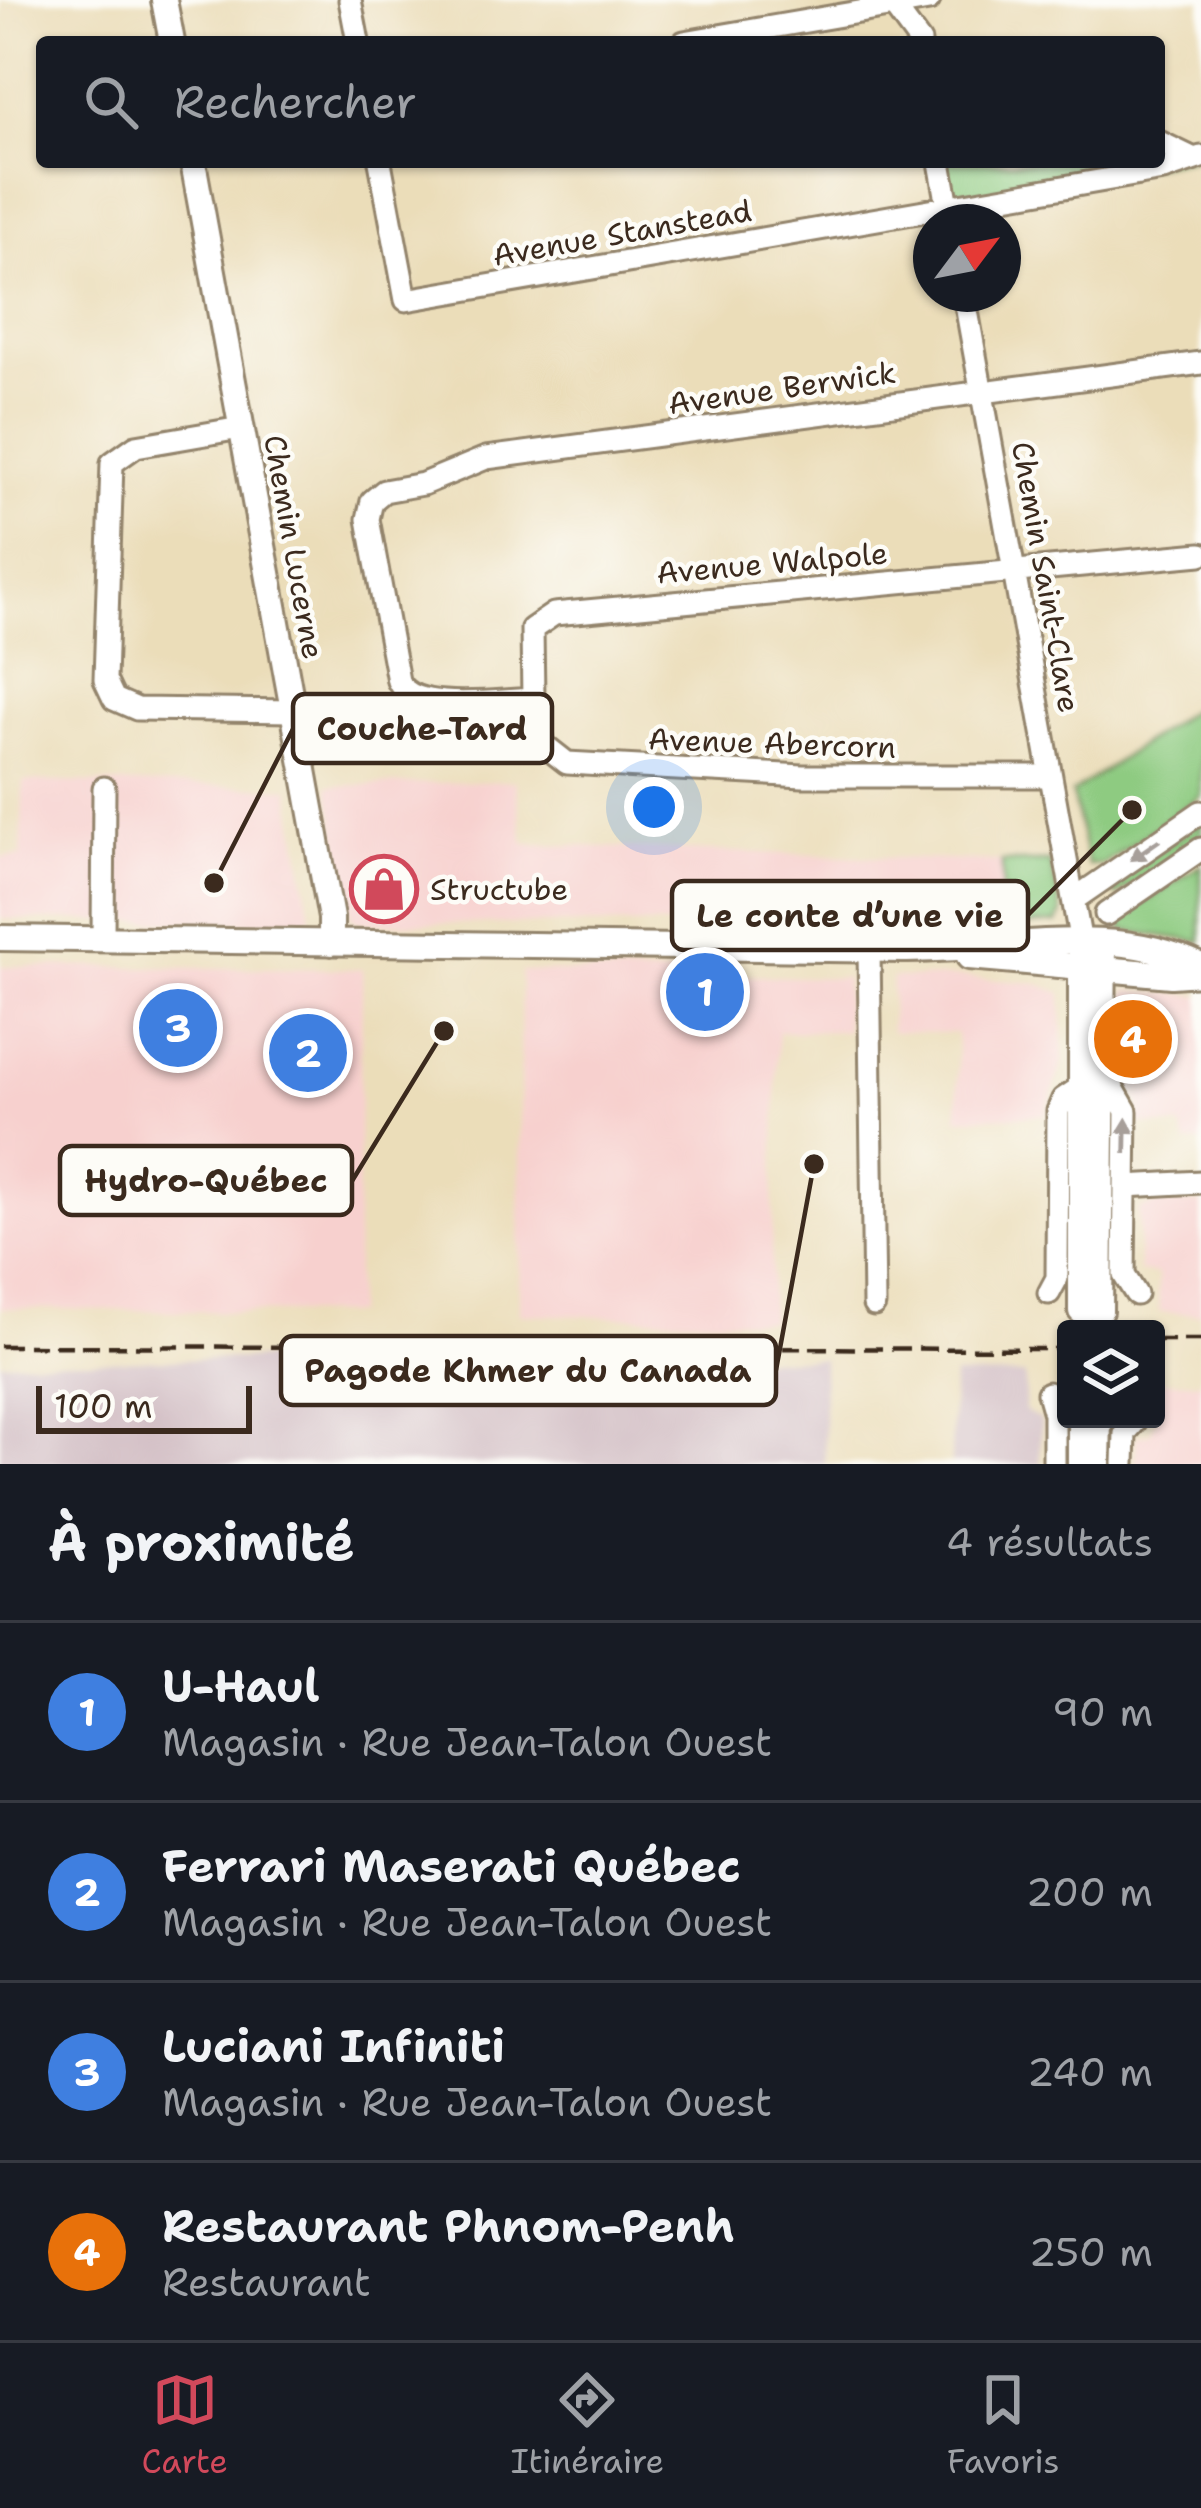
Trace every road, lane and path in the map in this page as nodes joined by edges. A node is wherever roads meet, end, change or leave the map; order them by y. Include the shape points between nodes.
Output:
1 (164, 0) edge
2 (350, 0) edge
3 (929, 0) edge
4 (891, 3) edge
5 (171, 36) edge
6 (357, 36) edge
7 (716, 36) edge
8 (916, 36) edge
9 (1165, 145) edge
10 (1196, 158) edge
11 (195, 168) edge
12 (381, 168) edge
13 (941, 168) edge
14 (947, 204) edge
15 (1001, 204) edge
16 (913, 221) edge
17 (967, 312) edge
18 (1201, 363) edge
19 (982, 392) junction
20 (242, 428) junction
21 (1201, 554) edge
22 (1014, 571) junction
23 (533, 699) junction
24 (293, 711) junction
25 (1052, 776) junction
26 (104, 788) dead end
27 (1201, 812) edge
28 (1201, 849) edge
29 (1083, 893) junction
30 (1106, 914) junction
31 (0, 938) edge
32 (104, 940) junction
33 (331, 943) junction
34 (1093, 943) junction
35 (868, 949) junction
36 (920, 950) junction
37 (1201, 969) edge
38 (1092, 970) junction
39 (1102, 1069) junction
40 (1081, 1087) junction
41 (1201, 1182) edge
42 (1125, 1186) junction
43 (1049, 1293) dead end
44 (1136, 1294) dead end
45 (874, 1305) dead end
46 (1048, 1393) dead end
47 (1080, 1428) edge
48 (1099, 1428) edge
49 (1130, 1428) edge
50 (1054, 1464) edge
51 (1080, 1464) edge
52 (1098, 1464) edge
53 (1124, 1464) edge

1 - 5 main road
2 - 6 street
3 - 4 street
4 - 7 street
4 - 8 street
9 - 10 street
10 - 15 street, Avenue Stanstead
11 - 20 main road, Chemin Lucerne
12 - 16 street, Avenue Stanstead via 406,300
13 - 14 street
17 - 19 street, Chemin Saint-Clare
18 - 19 street, Avenue Berwick
19 - 22 street, Chemin Saint-Clare
19 - 23 street, Avenue Berwick via 486,458 377,495 368,519 407,695
20 - 24 main road, Chemin Lucerne
20 - 24 street via 130,448 112,463 104,680 114,699 137,709
21 - 22 street, Avenue Walpole
22 - 23 street, Avenue Walpole via 544,616 530,640
22 - 25 street, Chemin Saint-Clare
23 - 25 street, Avenue Abercorn via 548,752 567,763 825,777
24 - 33 main road, Chemin Lucerne
25 - 29 street, Chemin Saint-Clare
26 - 32 street
27 -> 29 street
28 - 30 street
29 - 30 street, Chemin Saint-Clare
29 - 34 street
30 - 34 street
31 - 32 main road
32 - 33 main road
33 - 35 main road
34 - 36 main road
34 - 37 main road via 1174,952
34 - 38 main road
35 - 36 main road
35 - 45 street
36 - 38 main road
37 - 38 main road
38 - 39 main road
38 - 40 main road
39 - 40 main road via 1091,1311
42 -> 39 street via 1126,1111
40 - 43 street via 1058,1111 1057,1278
41 - 42 street
42 - 44 street via 1124,1278
46 - 50 street
47 - 51 main road
48 - 52 main road
49 - 53 street

